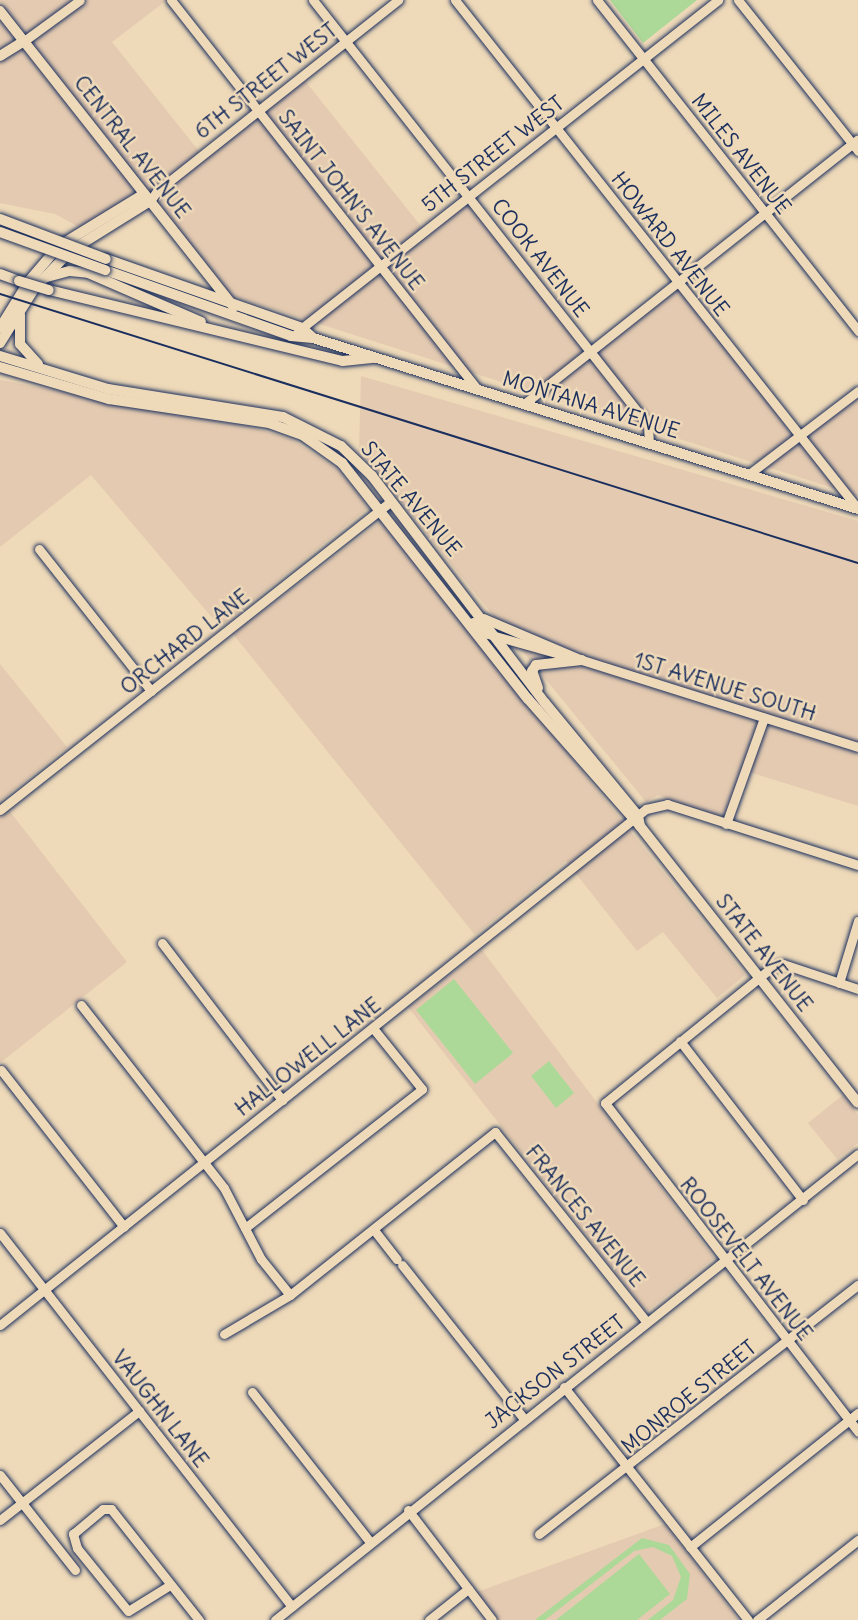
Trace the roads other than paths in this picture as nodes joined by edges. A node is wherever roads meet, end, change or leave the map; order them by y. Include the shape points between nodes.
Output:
1 (80, 0) edge
2 (171, 0) edge
3 (313, 0) edge
4 (398, 0) edge
5 (455, 0) edge
6 (597, 0) edge
7 (718, 0) edge
8 (738, 0) edge
9 (0, 11) edge
10 (24, 41) junction
11 (347, 41) junction
12 (0, 56) edge
13 (643, 58) junction
14 (259, 111) junction
15 (555, 127) junction
16 (856, 144) edge
17 (468, 195) junction
18 (147, 198) junction
19 (765, 212) junction
20 (0, 219) edge
21 (0, 232) edge
22 (106, 264) junction
23 (381, 265) junction
24 (0, 274) edge
25 (678, 282) junction
26 (39, 283) junction
27 (22, 307) junction
28 (234, 307) junction
29 (4, 319) edge
30 (0, 328) edge
31 (302, 328) junction
32 (858, 331) edge
33 (228, 334) junction
34 (292, 336) junction
35 (313, 338) junction
36 (0, 343) edge
37 (590, 351) junction
38 (0, 356) edge
39 (382, 359) junction
40 (0, 367) edge
41 (49, 371) junction
42 (477, 389) junction
43 (858, 391) edge
44 (524, 404) junction
45 (801, 436) junction
46 (649, 443) junction
47 (749, 474) junction
48 (391, 501) junction
49 (858, 509) edge
50 (380, 510) junction
51 (39, 549) dead end
52 (424, 565) junction
53 (480, 615) junction
54 (497, 637) junction
55 (582, 660) junction
56 (151, 691) junction
57 (545, 703) junction
58 (764, 718) junction
59 (858, 747) edge
60 (0, 810) edge
61 (637, 821) junction
62 (726, 824) junction
63 (858, 865) edge
64 (858, 921) edge
65 (162, 943) dead end
66 (759, 977) junction
67 (839, 983) junction
68 (858, 989) edge
69 (81, 1005) dead end
70 (373, 1028) junction
71 (680, 1041) junction
72 (1, 1070) edge
73 (282, 1100) junction
74 (858, 1103) edge
75 (858, 1154) edge
76 (203, 1163) junction
77 (803, 1200) junction
78 (124, 1227) junction
79 (245, 1228) junction
80 (373, 1230) junction
81 (0, 1233) edge
82 (724, 1259) junction
83 (858, 1285) edge
84 (45, 1290) junction
85 (290, 1295) junction
86 (646, 1321) junction
87 (0, 1325) edge
88 (224, 1334) dead end
89 (788, 1340) junction
90 (564, 1387) junction
91 (252, 1392) dead end
92 (139, 1411) junction
93 (858, 1413) edge
94 (524, 1419) junction
95 (849, 1420) junction
96 (858, 1432) edge
97 (628, 1468) junction
98 (0, 1475) edge
99 (22, 1503) junction
100 (408, 1510) junction
101 (0, 1520) edge
102 (539, 1534) dead end
103 (858, 1540) edge
104 (370, 1542) junction
105 (690, 1547) junction
106 (75, 1570) dead end
107 (170, 1585) junction
108 (468, 1590) junction
109 (292, 1607) junction
110 (199, 1620) edge
111 (275, 1620) edge
112 (429, 1620) edge
113 (492, 1620) edge
114 (748, 1620) edge
115 (757, 1620) edge

1 - 10 street
2 - 14 street, SAINT JOHN'S AVENUE
3 - 11 street, COOK AVENUE
4 - 11 street, 6TH STREET WEST
5 - 15 street, HOWARD AVENUE
6 - 13 street, MILES AVENUE
7 - 13 street, 5TH STREET WEST
8 - 16 street
9 - 10 main road, CENTRAL AVENUE
10 - 12 main road
10 - 18 main road, CENTRAL AVENUE
11 - 14 street, 6TH STREET WEST
11 - 17 street, COOK AVENUE
13 - 15 street, 5TH STREET WEST
13 - 19 street, MILES AVENUE
14 - 18 street, 6TH STREET WEST
14 - 23 street, SAINT JOHN'S AVENUE
15 - 17 street, 5TH STREET WEST
15 - 25 street, HOWARD AVENUE
16 - 19 street
17 - 23 street, 5TH STREET WEST
17 - 37 street, COOK AVENUE
18 - 26 main road, 6TH STREET WEST via 78,244
18 - 28 main road, CENTRAL AVENUE
18 - 29 main road, 6TH STREET WEST via 59,246
19 - 25 street
19 - 32 street, MILES AVENUE
20 - 22 main road, MONTANA AVENUE, bridge
21 - 22 main road, MONTANA AVENUE, bridge
22 - 28 main road, MONTANA AVENUE
22 - 34 main road, MONTANA AVENUE
23 - 31 street, 5TH STREET WEST
23 - 42 street, SAINT JOHN'S AVENUE
24 - 33 main road, bridge
25 - 37 street
25 - 45 street, HOWARD AVENUE
26 - 27 main road, 6TH STREET WEST
26 - 33 main road via 65,271 82,271
27 - 36 main road, 6TH STREET WEST
27 - 41 main road via 20,344 29,358
28 - 31 main road, MONTANA AVENUE
29 - 30 main road, 6TH STREET WEST
31 - 34 street, 5TH STREET WEST
31 - 35 main road, MONTANA AVENUE
33 - 39 main road via 343,361
34 - 35 main road, MONTANA AVENUE
35 - 39 main road, MONTANA AVENUE
37 - 44 street
37 - 46 street, COOK AVENUE via 648,425
38 - 41 main road, STATE AVENUE
39 - 42 main road, MONTANA AVENUE
40 - 50 main road, STATE AVENUE via 109,399 254,419 286,428 342,463
41 - 48 main road, STATE AVENUE via 127,393 253,410 297,422 345,450
42 - 44 main road, MONTANA AVENUE
43 - 45 street
44 - 46 main road, MONTANA AVENUE
45 - 47 street
45 - 49 street, HOWARD AVENUE
46 - 47 main road, MONTANA AVENUE
47 - 49 main road, MONTANA AVENUE
48 - 50 street, ORCHARD LANE
48 - 53 main road, STATE AVENUE
50 - 52 main road, STATE AVENUE
50 - 56 street, ORCHARD LANE
51 - 56 street
52 - 54 street, 1ST AVENUE SOUTH via 480,629
52 - 61 main road, STATE AVENUE via 528,699
53 - 54 main road, STATE AVENUE
53 - 55 street, 1ST AVENUE SOUTH via 504,630
54 - 55 street, 1ST AVENUE SOUTH
54 - 57 main road, STATE AVENUE
55 - 57 main road via 534,668
55 - 58 street, 1ST AVENUE SOUTH
56 - 60 street, ORCHARD LANE
57 - 61 main road, STATE AVENUE
58 - 59 street, 1ST AVENUE SOUTH
58 - 62 street
61 - 62 street, HALLOWELL LANE via 657,804 667,804
61 - 66 main road, STATE AVENUE
61 - 70 street, HALLOWELL LANE
62 - 63 street, HALLOWELL LANE
64 - 67 street
65 - 73 street
66 - 67 street via 783,964
66 - 71 street
66 - 74 main road, STATE AVENUE
67 - 68 street
69 - 76 street
70 - 73 street, HALLOWELL LANE
70 - 79 street via 422,1089
71 - 77 street
71 - 82 street, ROOSEVELT AVENUE via 608,1100 606,1108
72 - 78 street
73 - 76 street, HALLOWELL LANE
75 - 77 street, JACKSON STREET
76 - 78 street, HALLOWELL LANE
76 - 79 street via 224,1188
77 - 82 street, JACKSON STREET
78 - 84 street, HALLOWELL LANE
79 - 85 street via 261,1259
80 - 85 street
80 - 86 street, FRANCES AVENUE via 495,1132
80 - 94 street
81 - 84 street, VAUGHN LANE
82 - 86 street, JACKSON STREET
82 - 89 street, ROOSEVELT AVENUE
83 - 89 street, MONROE STREET
84 - 87 street, HALLOWELL LANE
84 - 92 street, VAUGHN LANE
85 - 88 street
86 - 90 street, JACKSON STREET
89 - 95 street, ROOSEVELT AVENUE
89 - 97 street, MONROE STREET
90 - 94 street, JACKSON STREET
90 - 97 street
91 - 104 street
92 - 99 street
92 - 109 street, VAUGHN LANE
93 - 95 street
94 - 100 street, JACKSON STREET
95 - 96 street, ROOSEVELT AVENUE
95 - 105 street
97 - 102 street, MONROE STREET
97 - 105 street
98 - 99 street
99 - 101 street
99 - 106 street
100 - 104 street, JACKSON STREET
100 - 108 street
103 - 115 street
104 - 109 street, JACKSON STREET
105 - 114 street
107 - 107 street via 111,1509 103,1509 73,1534 77,1548 128,1611
107 - 110 street
108 - 112 street
108 - 113 street
109 - 111 street, JACKSON STREET

